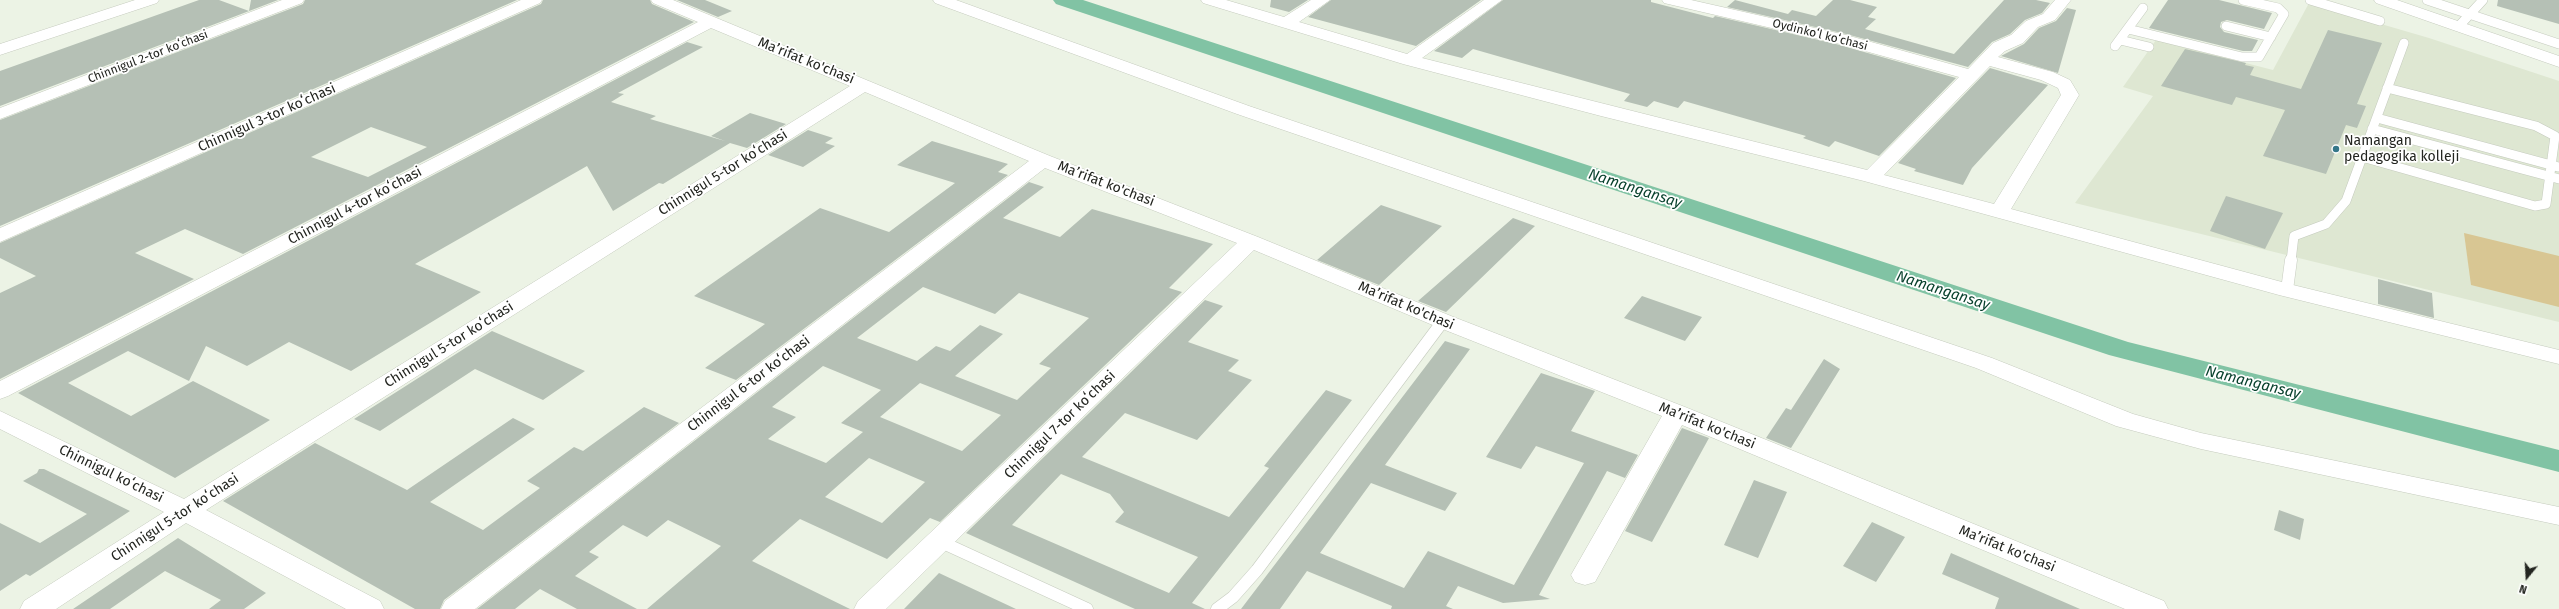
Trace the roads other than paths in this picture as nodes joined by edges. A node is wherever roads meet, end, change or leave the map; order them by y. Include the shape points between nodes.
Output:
1 (150, 0) edge
2 (296, 0) edge
3 (534, 0) edge
4 (659, 0) edge
5 (941, 0) edge
6 (1209, 0) edge
7 (1322, 0) edge
8 (1494, 0) edge
9 (1670, 0) edge
10 (2063, 0) edge
11 (2243, 0) edge
12 (2310, 0) edge
13 (2382, 0) edge
14 (2427, 0) edge
15 (2483, 0) edge
16 (2143, 8) dead end
17 (2469, 13) junction
18 (2380, 21) dead end
19 (710, 22) junction
20 (1286, 23) junction
21 (2226, 26) dead end
22 (2459, 26) junction
23 (2128, 29) junction
24 (2271, 37) junction
25 (2404, 43) dead end
26 (2559, 44) edge
27 (2148, 47) dead end
28 (0, 50) edge
29 (1986, 59) junction
30 (1409, 60) junction
31 (2559, 62) edge
32 (1970, 75) junction
33 (865, 84) junction
34 (2387, 88) junction
35 (0, 114) edge
36 (2376, 118) junction
37 (2372, 128) junction
38 (2362, 157) junction
39 (1043, 160) junction
40 (2556, 166) edge
41 (1871, 177) junction
42 (2555, 178) edge
43 (2000, 212) junction
44 (0, 236) edge
45 (1250, 241) junction
46 (2288, 290) junction
47 (1443, 321) junction
48 (2559, 357) edge
49 (0, 391) edge
50 (1676, 413) junction
51 (0, 419) edge
52 (185, 511) junction
53 (2559, 516) edge
54 (939, 541) junction
55 (1585, 575) dead end
56 (34, 609) edge
57 (370, 609) edge
58 (455, 609) edge
59 (868, 609) edge
60 (1087, 609) edge
61 (1217, 609) edge
62 (2154, 609) edge

1 - 28 street
2 - 35 street, Chinnigul 2-tor koʻchasi
3 - 44 street, Chinnigul 3-tor koʻchasi
4 - 19 street, Maʼrifat ko'chasi
5 - 53 street via 1243,110 1984,363 2125,420 2201,441
6 - 20 street
7 - 20 street
8 - 30 street
9 - 32 street, Oydinkoʻl koʻchasi via 1840,39
10 - 29 street via 2054,13 2032,24 2017,39 1999,47
11 - 24 lane via 2282,11 2284,14
12 - 18 lane
13 - 22 street
14 - 17 lane
15 - 17 lane
16 - 23 lane
17 - 22 lane
17 - 26 lane
19 - 33 street, Maʼrifat ko'chasi
19 - 49 street, Chinnigul 4-tor koʻchasi
20 - 30 street
21 - 24 lane
22 - 31 street
23 - 24 lane via 2253,58 2262,55
23 - 27 lane via 2117,43
25 - 34 lane
29 - 32 street
29 - 43 street via 2047,76 2064,84 2070,95
30 - 41 street
32 - 41 street
33 - 39 street, Maʼrifat ko'chasi
33 - 52 street, Chinnigul 5-tor koʻchasi
34 - 36 lane
34 - 40 lane via 2549,131 2555,136
36 - 37 lane
36 - 40 lane
37 - 38 lane
37 - 42 lane
38 - 42 lane via 2535,206 2546,204
38 - 46 lane via 2346,200 2337,213 2326,224 2294,236
39 - 45 street, Maʼrifat ko'chasi
39 - 58 street, Chinnigul 6-tor koʻchasi
40 - 42 lane
41 - 43 street
43 - 46 street
45 - 47 street, Maʼrifat ko'chasi
45 - 54 street, Chinnigul 7-tor koʻchasi
46 - 48 street
47 - 50 street, Maʼrifat ko'chasi
47 - 61 lane via 1257,570 1233,597
50 - 55 street
50 - 62 street, Maʼrifat ko'chasi
51 - 52 street, Chinnigul koʻchasi
52 - 56 street, Chinnigul 5-tor koʻchasi
52 - 57 street, Chinnigul koʻchasi
54 - 59 street, Chinnigul 7-tor koʻchasi
54 - 60 lane

